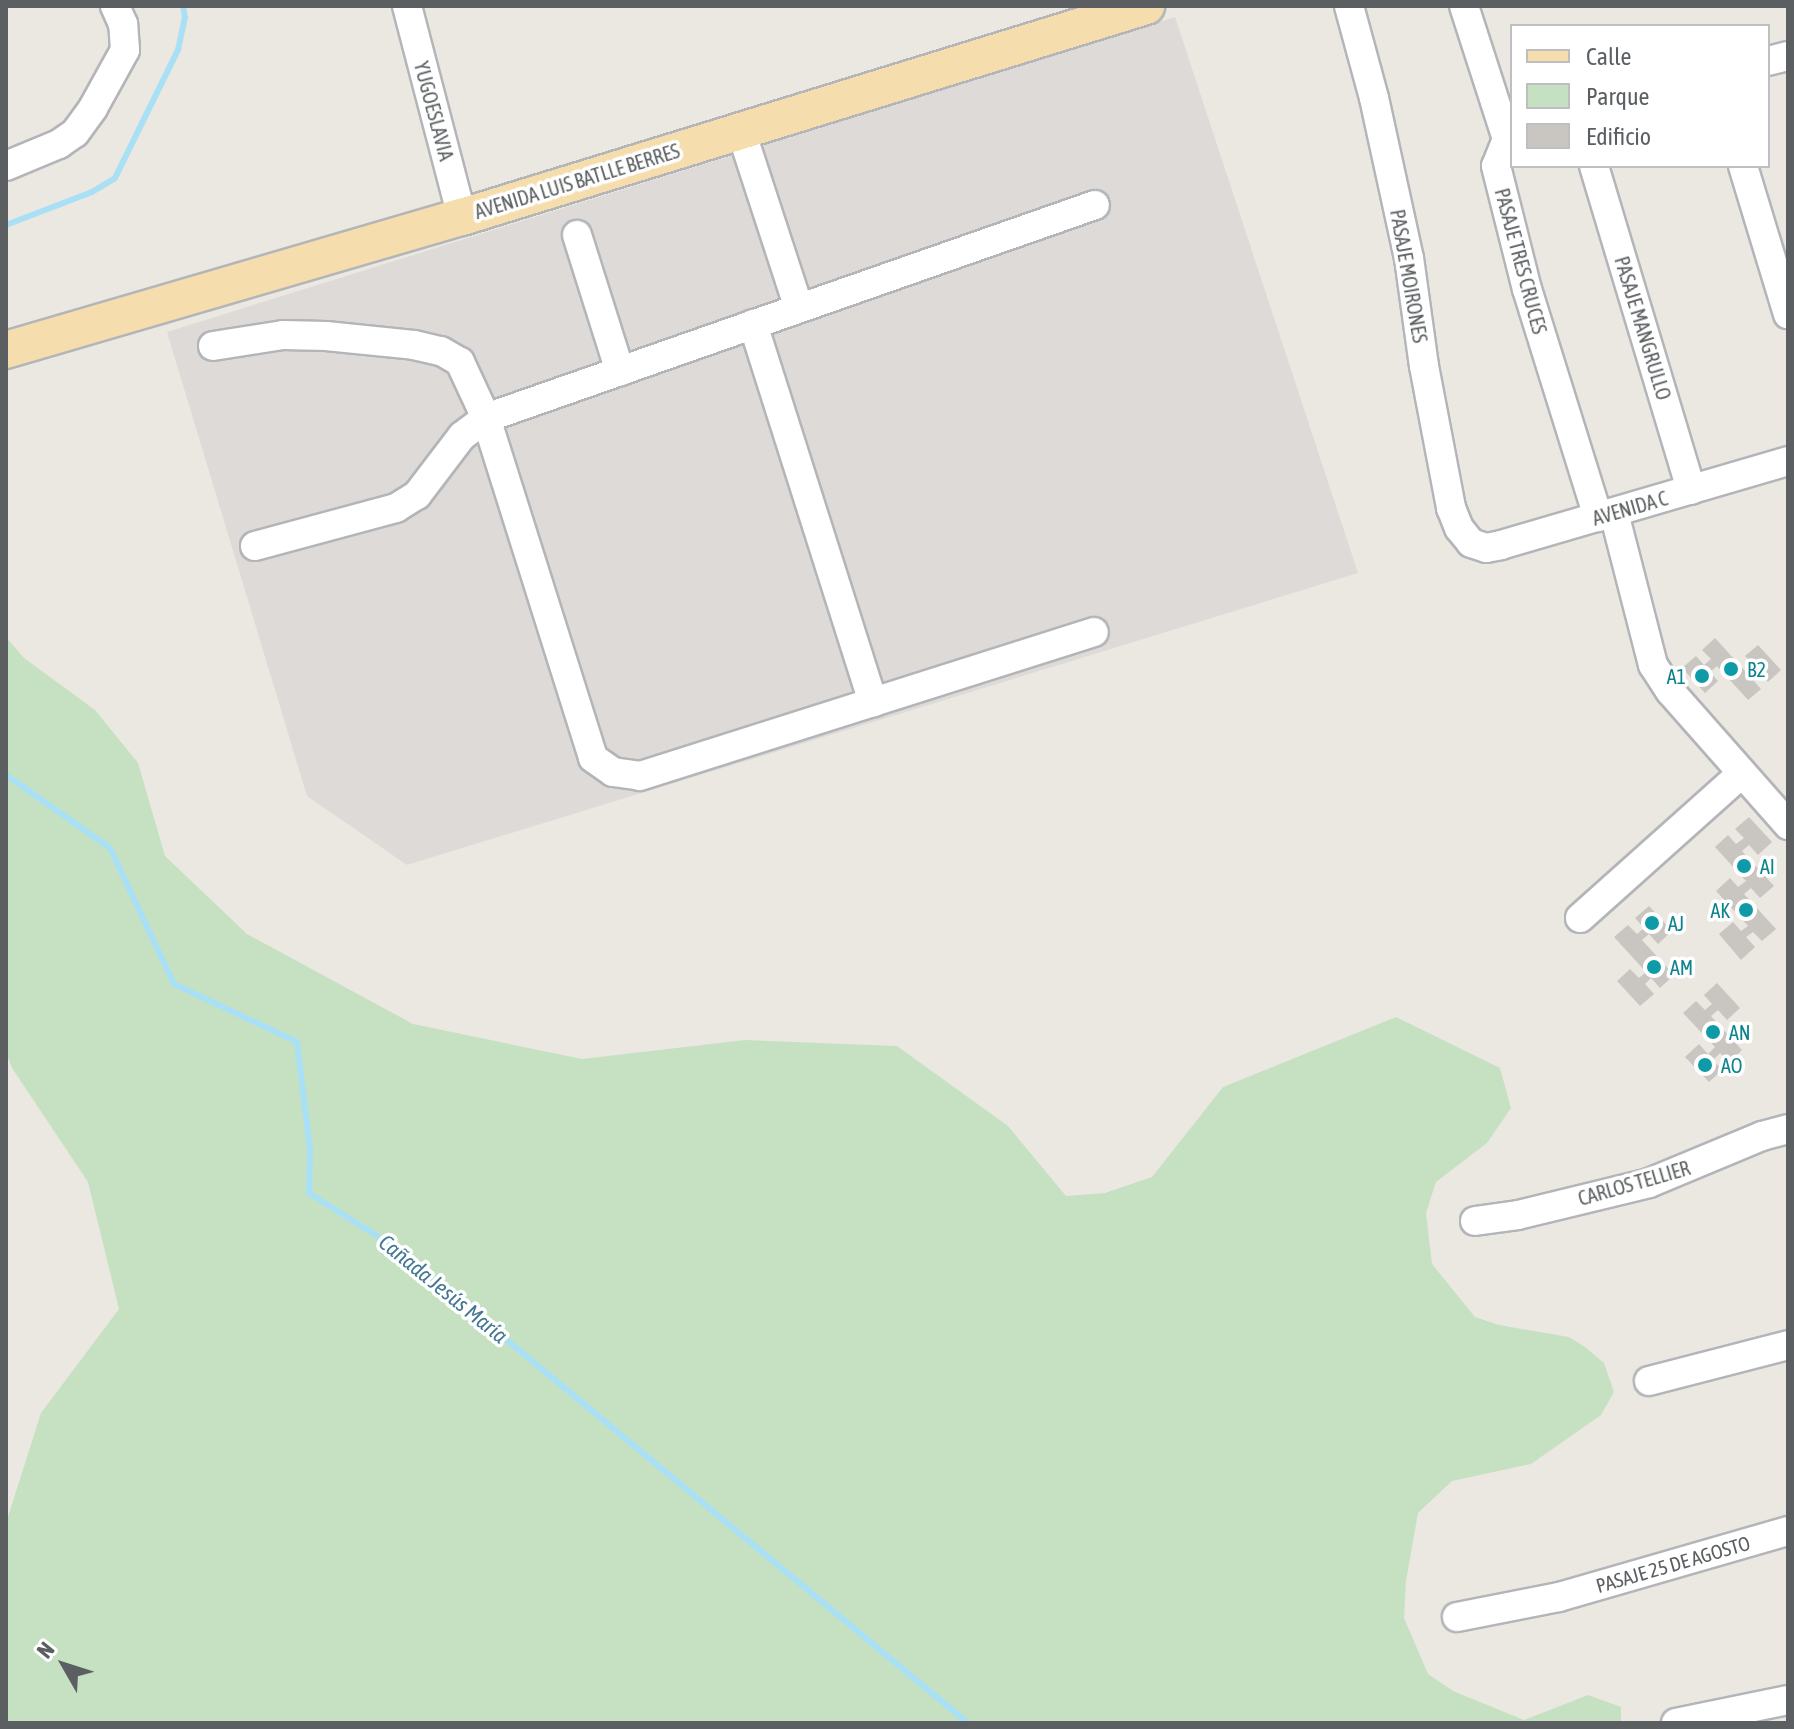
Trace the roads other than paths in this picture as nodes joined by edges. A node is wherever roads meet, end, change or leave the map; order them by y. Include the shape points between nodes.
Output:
1 (115, 6) edge
2 (407, 6) edge
3 (1146, 6) edge
4 (1349, 6) edge
5 (1464, 6) edge
6 (1077, 16) edge
7 (741, 131) junction
8 (1510, 138) edge
9 (6, 166) edge
10 (1595, 168) edge
11 (1744, 168) edge
12 (1095, 205) dead end
13 (462, 217) junction
14 (577, 235) dead end
15 (799, 308) junction
16 (1788, 314) edge
17 (753, 324) junction
18 (213, 346) dead end
19 (6, 350) edge
20 (620, 371) junction
21 (486, 418) junction
22 (1788, 461) edge
23 (1691, 490) junction
24 (1606, 515) junction
25 (1471, 543) joint
26 (255, 546) dead end
27 (1094, 632) dead end
28 (873, 702) junction
29 (1742, 773) junction
30 (1788, 825) edge
31 (1580, 918) dead end
32 (1788, 1129) edge
33 (1475, 1221) dead end
34 (1788, 1345) edge
35 (1649, 1381) dead end
36 (1788, 1531) edge
37 (1457, 1617) dead end
38 (1788, 1700) edge
39 (1676, 1723) edge

1 - 9 street via 125,50 93,108 75,133 59,144
2 - 13 street, YUGOESLAVIA
3 - 6 main road, AVENIDA LUIS BATLLE BERRES
4 - 25 street, PASAJE MOIRONES via 1409,258 1451,508
5 - 8 street, PASAJE TRES CRUCES
6 - 7 main road, AVENIDA LUIS BATLLE BERRES
7 - 13 main road, AVENIDA LUIS BATLLE BERRES
7 - 15 street
8 - 24 street, PASAJE TRES CRUCES via 1496,166 1527,289
10 - 23 street, PASAJE MANGRULLO
11 - 16 street
12 - 15 street
13 - 19 main road, AVENIDA LUIS BATLLE BERRES
14 - 20 street
15 - 17 street
17 - 20 street
17 - 28 street
18 - 21 street via 283,335 441,351 460,362
20 - 21 street
21 - 26 street via 462,436 417,495 396,508
21 - 28 street via 593,758 613,772 640,776
22 - 23 street, AVENIDA C
23 - 24 street, AVENIDA C
24 - 25 street, AVENIDA C via 1486,548
24 - 29 street, PASAJE TRES CRUCES via 1653,665
27 - 28 street
29 - 30 street, PASAJE TRES CRUCES
29 - 31 street
32 - 33 street, CARLOS TELLIER via 1649,1183
34 - 35 street
36 - 37 street, PASAJE 25 DE AGOSTO via 1559,1597
38 - 39 street

